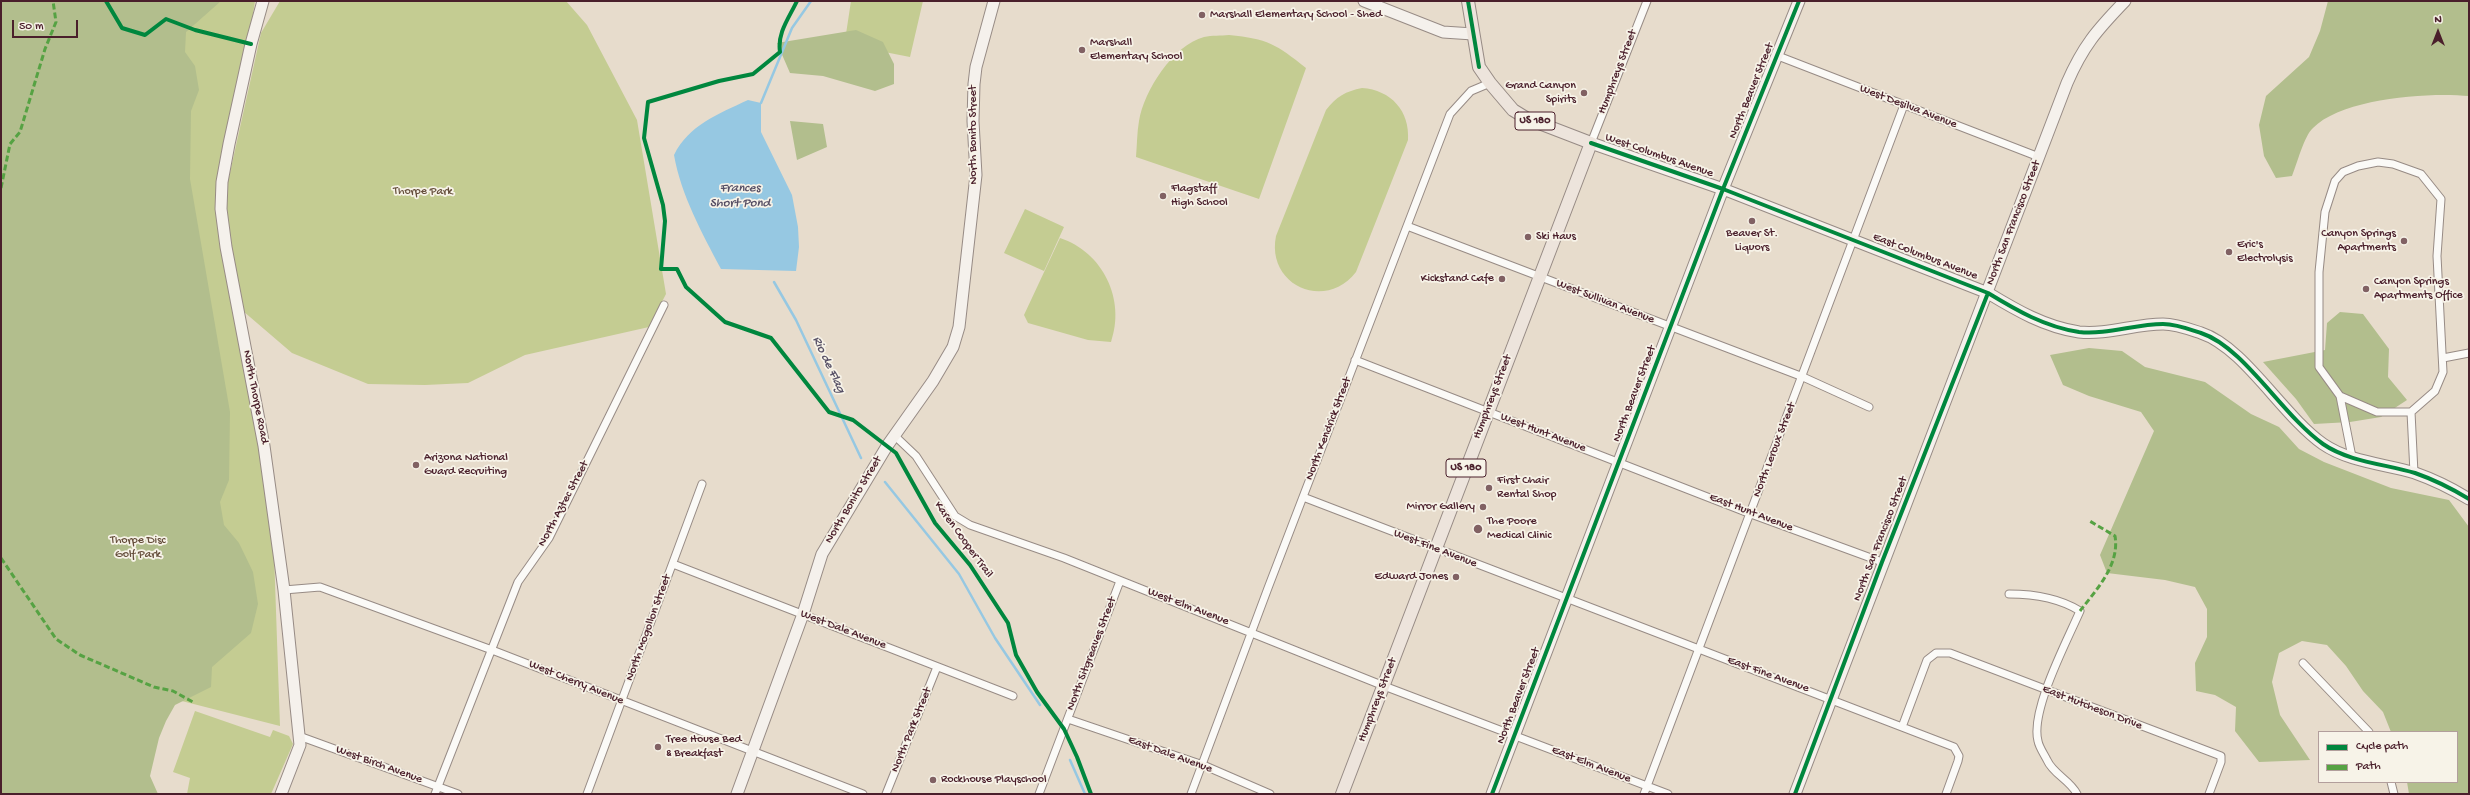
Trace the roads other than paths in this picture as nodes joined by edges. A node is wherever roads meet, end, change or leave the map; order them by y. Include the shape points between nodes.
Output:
1 (263, 1) edge
2 (994, 1) edge
3 (1364, 1) edge
4 (1468, 1) edge
5 (1647, 1) edge
6 (1799, 1) edge
7 (2125, 1) edge
8 (1473, 34) junction
9 (1778, 56) junction
10 (1490, 84) junction
11 (1904, 105) junction
12 (1591, 143) junction
13 (2039, 157) junction
14 (1723, 189) junction
15 (1407, 226) junction
16 (1854, 241) junction
17 (1538, 278) junction
18 (1988, 293) junction
19 (664, 305) dead end
20 (1672, 328) junction
21 (2469, 352) edge
22 (2443, 358) junction
23 (1355, 360) junction
24 (1803, 377) junction
25 (2340, 396) junction
26 (1869, 408) dead end
27 (1488, 411) junction
28 (2411, 412) junction
29 (895, 436) junction
30 (2352, 457) junction
31 (1620, 463) junction
32 (2414, 473) junction
33 (702, 484) dead end
34 (1304, 497) junction
35 (2469, 499) edge
36 (1751, 514) junction
37 (1435, 549) junction
38 (1882, 562) junction
39 (673, 564) junction
40 (1120, 581) junction
41 (284, 590) junction
42 (2009, 594) dead end
43 (1568, 600) junction
44 (803, 614) junction
45 (1252, 632) junction
46 (1699, 649) junction
47 (492, 650) junction
48 (2303, 663) dead end
49 (937, 667) junction
50 (1384, 686) junction
51 (2046, 690) junction
52 (1013, 696) dead end
53 (1832, 698) junction
54 (622, 701) junction
55 (1068, 719) junction
56 (1902, 727) junction
57 (2368, 731) edge
58 (1515, 735) junction
59 (299, 736) junction
60 (753, 753) junction
61 (1203, 765) junction
62 (2391, 783) edge
63 (438, 786) junction
64 (1647, 786) junction
65 (281, 794) edge
66 (436, 794) edge
67 (458, 794) edge
68 (587, 794) edge
69 (737, 794) edge
70 (864, 794) edge
71 (886, 794) edge
72 (1039, 794) edge
73 (1192, 794) edge
74 (1270, 794) edge
75 (1342, 794) edge
76 (1492, 794) edge
77 (1644, 794) edge
78 (1668, 794) edge
79 (1795, 794) edge
80 (1946, 794) edge
81 (2077, 794) edge
82 (2209, 794) edge
83 (2394, 794) edge

1 - 41 street, North Thorpe Road via 229,144 222,182 221,209 227,255 264,446
2 - 29 street, North Bonito Street via 976,67 974,84 976,175 959,327 953,347
3 - 8 street via 1443,32
4 - 8 main road, US 180
5 - 12 street, Humphreys Street
6 - 9 street, North Beaver Street
7 - 13 street, North San Francisco Street via 2098,28 2078,58
8 - 10 main road, US 180 via 1479,67
9 - 11 street, West Desilva Avenue
9 - 14 street, North Beaver Street
10 - 12 main road, US 180 via 1513,110 1526,118
10 - 15 street, North Kendrick Street via 1467,94 1450,114
11 - 13 street, West Desilva Avenue
11 - 16 street, North Leroux Street
12 - 14 street, West Columbus Avenue
12 - 17 main road, Humphreys Street / US 180
13 - 18 street, North San Francisco Street
14 - 16 street, West Columbus Avenue
14 - 20 street, North Beaver Street
15 - 17 street, West Sullivan Avenue
15 - 23 street, North Kendrick Street
16 - 18 street, East Columbus Avenue
16 - 24 street, North Leroux Street
17 - 20 street, West Sullivan Avenue
17 - 27 main road, Humphreys Street / US 180
18 - 30 street, East Columbus Avenue via 2023,314 2079,332 2173,324 2203,333 2229,348 2300,426 2325,445
18 - 38 street, North San Francisco Street
19 - 47 street, North Aztec Street via 548,538 518,582
20 - 24 street, West Sullivan Avenue
20 - 31 street, North Beaver Street
21 - 22 street
22 - 25 street via 2437,256 2441,199 2421,174 2394,164 2378,162 2343,172 2335,181 2325,212 2319,272 2319,367
22 - 28 street via 2443,372 2435,391
23 - 27 street, West Hunt Avenue
23 - 34 street, North Kendrick Street
24 - 26 street, West Sullivan Avenue
24 - 36 street, North Leroux Street
25 - 28 street via 2377,412
25 - 30 street
27 - 31 street, West Hunt Avenue
27 - 37 main road, Humphreys Street / US 180
28 - 32 street
29 - 40 street, West Elm Avenue via 916,456 955,516 970,525
29 - 44 street, North Bonito Street via 822,554
30 - 32 street, East Columbus Avenue
31 - 36 street, East Hunt Avenue
31 - 43 street, North Beaver Street
32 - 35 street, East Columbus Avenue via 2443,483
33 - 39 street, North Mogollon Street
34 - 37 street, West Fine Avenue
34 - 45 street, North Kendrick Street
36 - 38 street, East Hunt Avenue
36 - 46 street, North Leroux Street
37 - 43 street, West Fine Avenue
37 - 50 main road, Humphreys Street / US 180
38 - 53 street, North San Francisco Street
39 - 44 street, West Dale Avenue
39 - 54 street, North Mogollon Street
40 - 45 street, West Elm Avenue
40 - 55 street, North Sitgreaves Street
41 - 47 street, West Cherry Avenue via 320,587
41 - 59 street, North Thorpe Road
42 - 51 street via 2042,596 2080,611
43 - 46 street, East Fine Avenue
43 - 58 street, North Beaver Street
44 - 49 street, West Dale Avenue
44 - 60 street, North Bonito Street
45 - 50 street, West Elm Avenue
45 - 61 street, North Kendrick Street
46 - 53 street, East Fine Avenue
46 - 64 street, North Leroux Street
47 - 54 street, West Cherry Avenue
47 - 63 street, North Aztec Street
48 - 57 street
49 - 52 street, West Dale Avenue
49 - 71 street, North Park Street
50 - 58 street, West Elm Avenue
50 - 75 main road, Humphreys Street / US 180
51 - 56 street, East Hutcheson Drive via 1950,653 1936,653 1927,660
51 - 81 street via 2037,722 2038,741 2048,763 2073,786
51 - 82 street, East Hutcheson Drive via 2220,756 2222,762
53 - 56 street, East Fine Avenue
53 - 79 street, North San Francisco Street
54 - 60 street, West Cherry Avenue
54 - 68 street, North Mogollon Street
55 - 61 street, East Dale Avenue
55 - 72 street, North Sitgreaves Street
56 - 80 street, East Fine Avenue via 1954,747 1959,756
58 - 64 street, East Elm Avenue
58 - 76 street, North Beaver Street
59 - 63 street, West Birch Avenue
59 - 65 street, North Thorpe Road via 300,745
60 - 69 street, North Bonito Street
60 - 70 street, West Cherry Avenue
61 - 73 street, North Kendrick Street
61 - 74 street, East Dale Avenue
62 - 83 street
63 - 66 street, North Aztec Street
63 - 67 street, West Birch Avenue
64 - 77 street, North Leroux Street
64 - 78 street, East Elm Avenue

